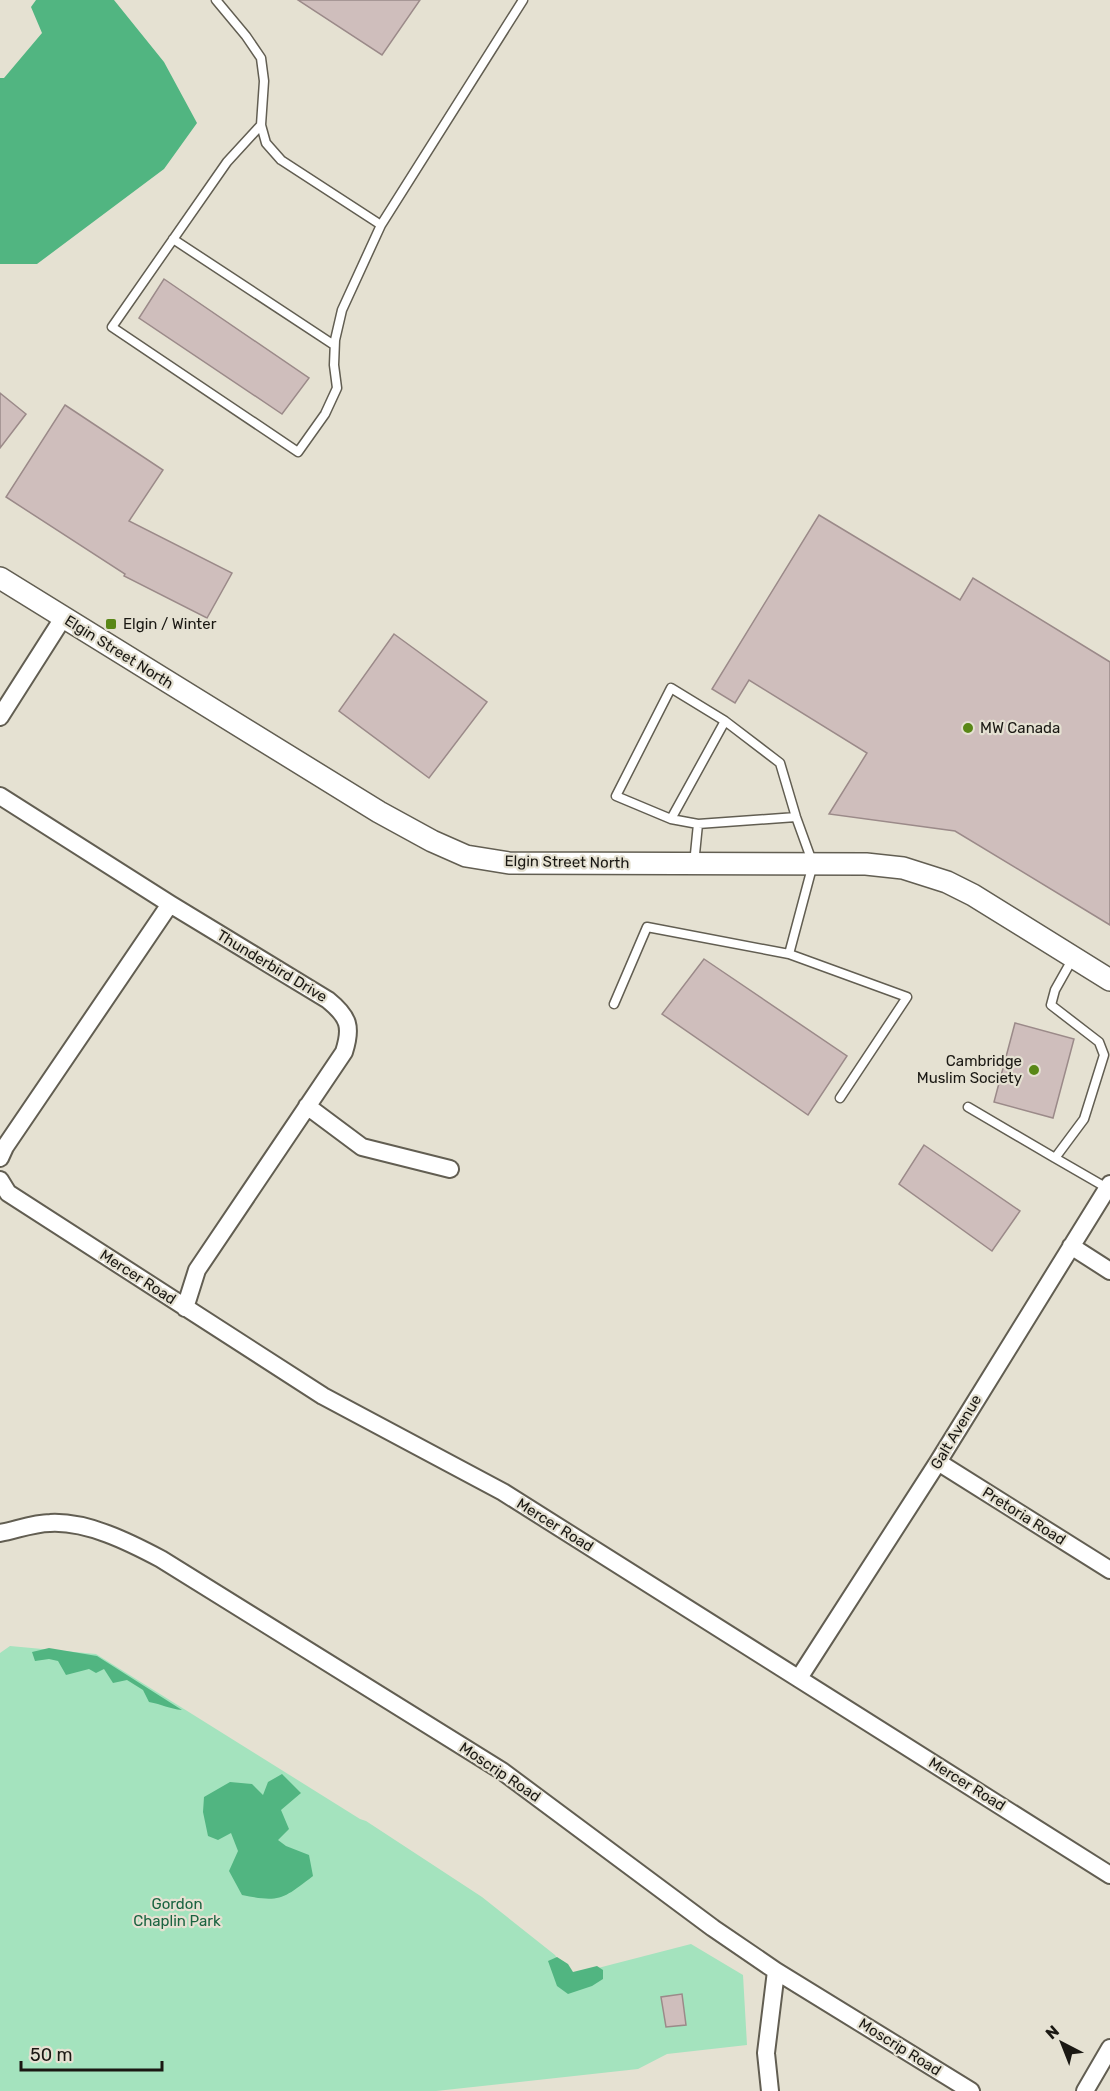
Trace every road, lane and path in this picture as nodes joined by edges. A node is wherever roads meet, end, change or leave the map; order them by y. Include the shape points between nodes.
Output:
1 (216, 0) edge
2 (523, 0) edge
3 (261, 125) junction
4 (381, 225) junction
5 (173, 239) junction
6 (334, 345) junction
7 (0, 578) edge
8 (63, 618) junction
9 (0, 717) edge
10 (725, 721) junction
11 (0, 796) edge
12 (796, 817) junction
13 (670, 819) junction
14 (698, 824) junction
15 (694, 864) junction
16 (813, 864) junction
17 (170, 904) junction
18 (789, 954) junction
19 (1074, 957) junction
20 (1110, 980) edge
21 (614, 1004) dead end
22 (840, 1098) dead end
23 (307, 1106) junction
24 (968, 1107) dead end
25 (0, 1158) edge
26 (1056, 1158) junction
27 (450, 1169) dead end
28 (0, 1180) edge
29 (1109, 1186) edge
30 (1071, 1246) junction
31 (1110, 1271) edge
32 (185, 1308) junction
33 (938, 1462) junction
34 (0, 1533) edge
35 (1110, 1570) edge
36 (799, 1678) junction
37 (1110, 1875) edge
38 (776, 1971) junction
39 (1110, 2048) edge
40 (771, 2091) edge
41 (971, 2091) edge
42 (1085, 2091) edge

1 - 3 lane via 261,58
2 - 4 lane
3 - 4 lane via 266,143 281,160
3 - 5 lane via 227,162
4 - 6 lane via 342,310
5 - 6 lane
5 - 6 lane via 112,327 298,452 326,414 337,388
7 - 8 street, Elgin Street North
8 - 9 street
8 - 15 street, Elgin Street North via 379,812 466,856 509,863
10 - 12 lane via 780,763
10 - 13 lane
10 - 13 lane via 671,688 616,796
11 - 17 street, Thunderbird Drive
12 - 14 lane
12 - 16 lane
13 - 14 lane
14 - 15 lane
15 - 16 street, Elgin Street North
16 - 18 lane
16 - 19 street, Elgin Street North via 903,868 947,882
17 - 23 street, Thunderbird Drive via 328,1000 346,1018 350,1035 344,1052
17 - 25 street
18 - 21 lane via 647,927
18 - 22 lane via 907,997
19 - 20 street, Elgin Street North
19 - 26 lane via 1051,1005 1099,1042 1104,1055 1084,1119
23 - 27 street via 362,1147
23 - 32 street, Thunderbird Drive via 197,1270
24 - 26 lane
26 - 29 lane
28 - 32 street, Mercer Road via 8,1193
29 - 30 street, Galt Avenue
30 - 31 street
30 - 33 street, Galt Avenue
32 - 36 street, Mercer Road via 323,1396 503,1492
33 - 35 street, Pretoria Road
33 - 36 street, Galt Avenue
34 - 38 street, Moscrip Road via 51,1522 85,1527 161,1559 502,1771
36 - 37 street, Mercer Road
38 - 40 street via 766,2053
38 - 41 street, Moscrip Road
39 - 42 street

